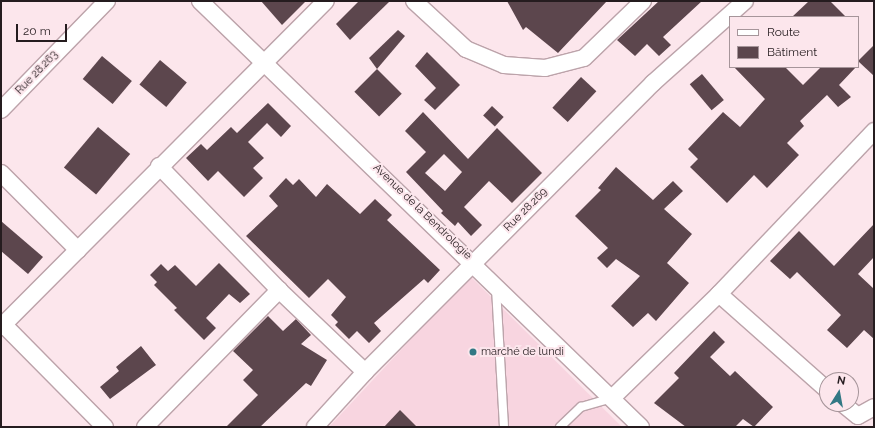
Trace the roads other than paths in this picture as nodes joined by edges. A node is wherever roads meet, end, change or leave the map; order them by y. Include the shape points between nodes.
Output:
1 (106, 1) edge
2 (200, 1) edge
3 (326, 1) edge
4 (414, 1) edge
5 (643, 1) edge
6 (745, 1) edge
7 (266, 61) junction
8 (1, 110) edge
9 (874, 131) edge
10 (159, 166) junction
11 (1, 173) edge
12 (78, 250) junction
13 (474, 263) junction
14 (495, 284) junction
15 (279, 290) junction
16 (719, 294) junction
17 (2, 325) edge
18 (365, 372) junction
19 (819, 383) edge
20 (612, 398) junction
21 (874, 407) edge
22 (853, 412) edge
23 (105, 427) edge
24 (145, 427) edge
25 (315, 427) edge
26 (504, 427) edge
27 (560, 427) edge
28 (641, 427) edge

1 - 8 street, Rue 28.263
2 - 7 street, Avenue de la Bendrologie
3 - 7 street
4 - 5 street via 466,49 504,65 545,68 584,58
6 - 13 street, Rue 28.269 via 653,82
7 - 10 street
7 - 13 street, Avenue de la Bendrologie
9 - 16 street
10 - 12 street
10 - 15 street
11 - 12 street
12 - 17 street
13 - 14 street, Avenue de la Bendrologie
13 - 18 street, Rue 28.269
14 - 20 street, Avenue de la Bendrologie
14 - 26 lane
15 - 18 street
15 - 24 street
16 - 19 street
16 - 20 street
17 - 23 street
18 - 25 street, Rue 28.269
20 - 27 lane via 581,407
20 - 28 street, Avenue de la Bendrologie
21 - 22 street via 858,416

